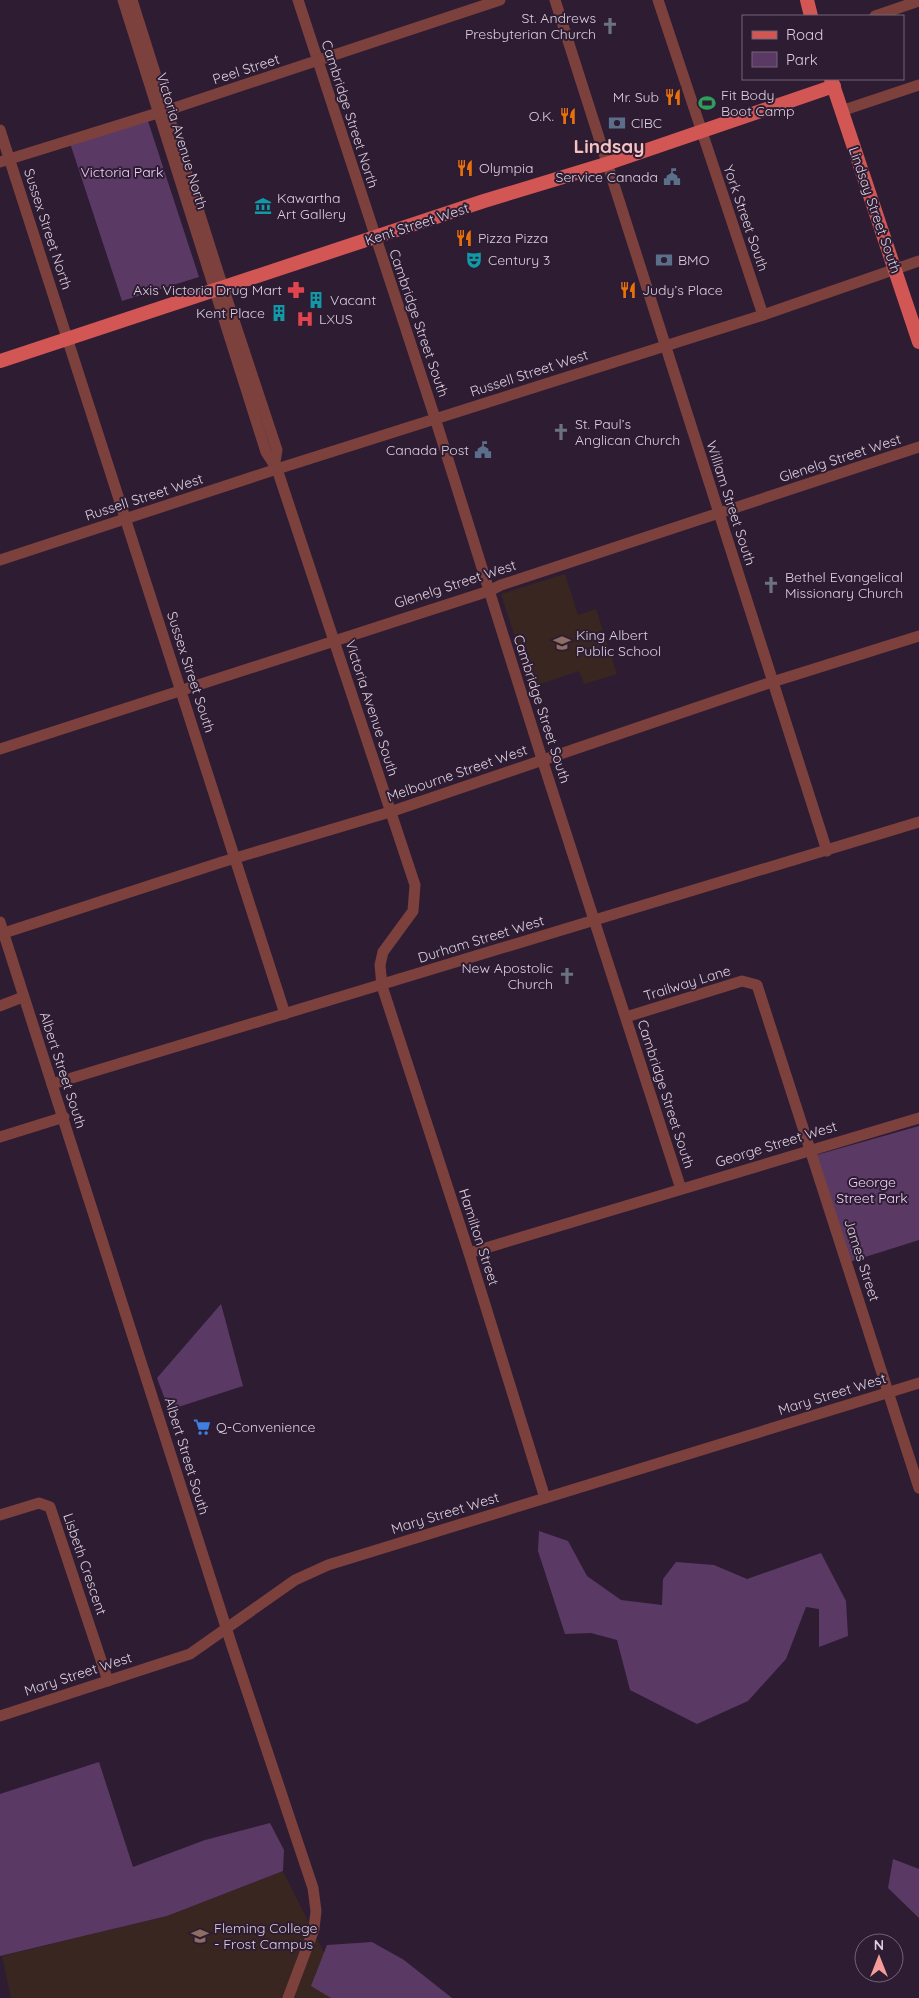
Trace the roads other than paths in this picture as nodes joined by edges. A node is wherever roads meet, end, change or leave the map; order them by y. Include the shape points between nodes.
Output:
1 (123, 0) edge
2 (132, 0) edge
3 (298, 0) edge
4 (500, 0) edge
5 (555, 0) edge
6 (658, 0) edge
7 (806, 0) edge
8 (919, 1) edge
9 (811, 15) edge
10 (878, 15) edge
11 (138, 36) junction
12 (318, 61) junction
13 (833, 82) edge
14 (919, 85) edge
15 (162, 111) junction
16 (841, 112) junction
17 (0, 130) edge
18 (700, 131) junction
19 (5, 161) edge
20 (606, 164) junction
21 (374, 238) junction
22 (919, 261) edge
23 (896, 269) junction
24 (219, 290) junction
25 (763, 315) junction
26 (68, 338) junction
27 (919, 342) edge
28 (666, 345) junction
29 (0, 361) edge
30 (436, 418) junction
31 (919, 447) edge
32 (276, 465) junction
33 (718, 514) junction
34 (126, 519) junction
35 (0, 560) edge
36 (489, 591) junction
37 (919, 636) edge
38 (334, 640) junction
39 (774, 682) junction
40 (180, 689) junction
41 (0, 749) edge
42 (542, 759) junction
43 (390, 812) junction
44 (919, 822) edge
45 (827, 851) junction
46 (235, 858) junction
47 (594, 920) junction
48 (2, 928) edge
49 (757, 985) joint
50 (382, 986) junction
51 (23, 996) junction
52 (0, 1006) edge
53 (285, 1014) junction
54 (626, 1017) junction
55 (52, 1084) junction
56 (64, 1117) junction
57 (919, 1118) edge
58 (0, 1137) edge
59 (811, 1149) junction
60 (681, 1189) junction
61 (469, 1253) junction
62 (919, 1383) edge
63 (888, 1392) junction
64 (919, 1488) edge
65 (545, 1498) junction
66 (0, 1515) edge
67 (227, 1630) junction
68 (108, 1680) junction
69 (0, 1716) edge
70 (288, 1998) edge

1 - 11 street, Victoria Avenue North
2 - 11 street, Victoria Avenue North
3 - 12 street, Cambridge Street North
4 - 12 street, Peel Street
5 - 20 street, William Street South
6 - 18 street, York Street South
7 - 9 main road
8 - 10 street
11 - 15 street, Victoria Avenue North
12 - 15 street, Peel Street
12 - 21 street, Cambridge Street North
13 - 16 main road, Lindsay Street South
13 - 18 main road, Kent Street West
14 - 16 street
15 - 19 street, Peel Street
15 - 24 street, Victoria Avenue North
16 - 23 main road, Lindsay Street South
17 - 19 street, Sussex Street North
18 - 20 main road, Kent Street West
18 - 25 street, York Street South
19 - 26 street, Sussex Street North
20 - 21 main road, Kent Street West
20 - 28 street, William Street South
21 - 24 main road, Kent Street West
21 - 30 street, Cambridge Street South
22 - 23 street, Russell Street West
23 - 25 street, Russell Street West
23 - 27 main road, Lindsay Street South
24 - 26 main road, Kent Street West
24 - 32 street, Victoria Avenue South via 266,452
25 - 28 street, Russell Street West
26 - 29 main road, Kent Street West
26 - 34 street, Sussex Street South
28 - 30 street, Russell Street West
28 - 33 street, William Street South
30 - 32 street, Russell Street West
30 - 36 street, Cambridge Street South
31 - 33 street, Glenelg Street West
32 - 34 street, Russell Street West
32 - 38 street, Victoria Avenue South
33 - 36 street, Glenelg Street West
33 - 39 street, William Street South
34 - 35 street, Russell Street West
34 - 40 street, Sussex Street South
36 - 38 street, Glenelg Street West
36 - 42 street, Cambridge Street South
37 - 39 street, Melbourne Street West
38 - 40 street, Glenelg Street West
38 - 43 street, Victoria Avenue South
39 - 42 street, Melbourne Street West
39 - 45 street, William Street South
40 - 41 street, Glenelg Street West
40 - 46 street, Sussex Street South
42 - 43 street, Melbourne Street West
42 - 47 street, Cambridge Street South
43 - 46 street, Melbourne Street West
43 - 50 street, Victoria Avenue South via 415,885 415,904 410,918 383,952 380,965
44 - 45 street, Durham Street West
45 - 47 street, Durham Street West
46 - 48 street, Melbourne Street West
46 - 53 street, Sussex Street South
47 - 50 street, Durham Street West
47 - 54 street, Cambridge Street South
48 - 51 street, Albert Street South
49 - 54 street, Trailway Lane via 742,981
49 - 59 street, James Street
50 - 53 street, Durham Street West
50 - 61 street, Hamilton Street
51 - 52 street
51 - 55 street, Albert Street South
53 - 55 street, Durham Street West
54 - 60 street, Cambridge Street South
55 - 56 street, Albert Street South
56 - 58 street
56 - 67 street, Albert Street South via 106,1258
57 - 59 street, George Street West
59 - 60 street, George Street West
59 - 63 street, James Street
60 - 61 street, George Street West
61 - 65 street, Hamilton Street
62 - 63 street, Mary Street West
63 - 64 street, James Street
63 - 65 street, Mary Street West
65 - 67 street, Mary Street West via 328,1565 295,1580
66 - 68 street, Lisbeth Crescent via 39,1503 50,1507
67 - 68 street, Mary Street West via 190,1654
67 - 70 street, Albert Street South via 309,1876 316,1911 314,1929
68 - 69 street, Mary Street West

